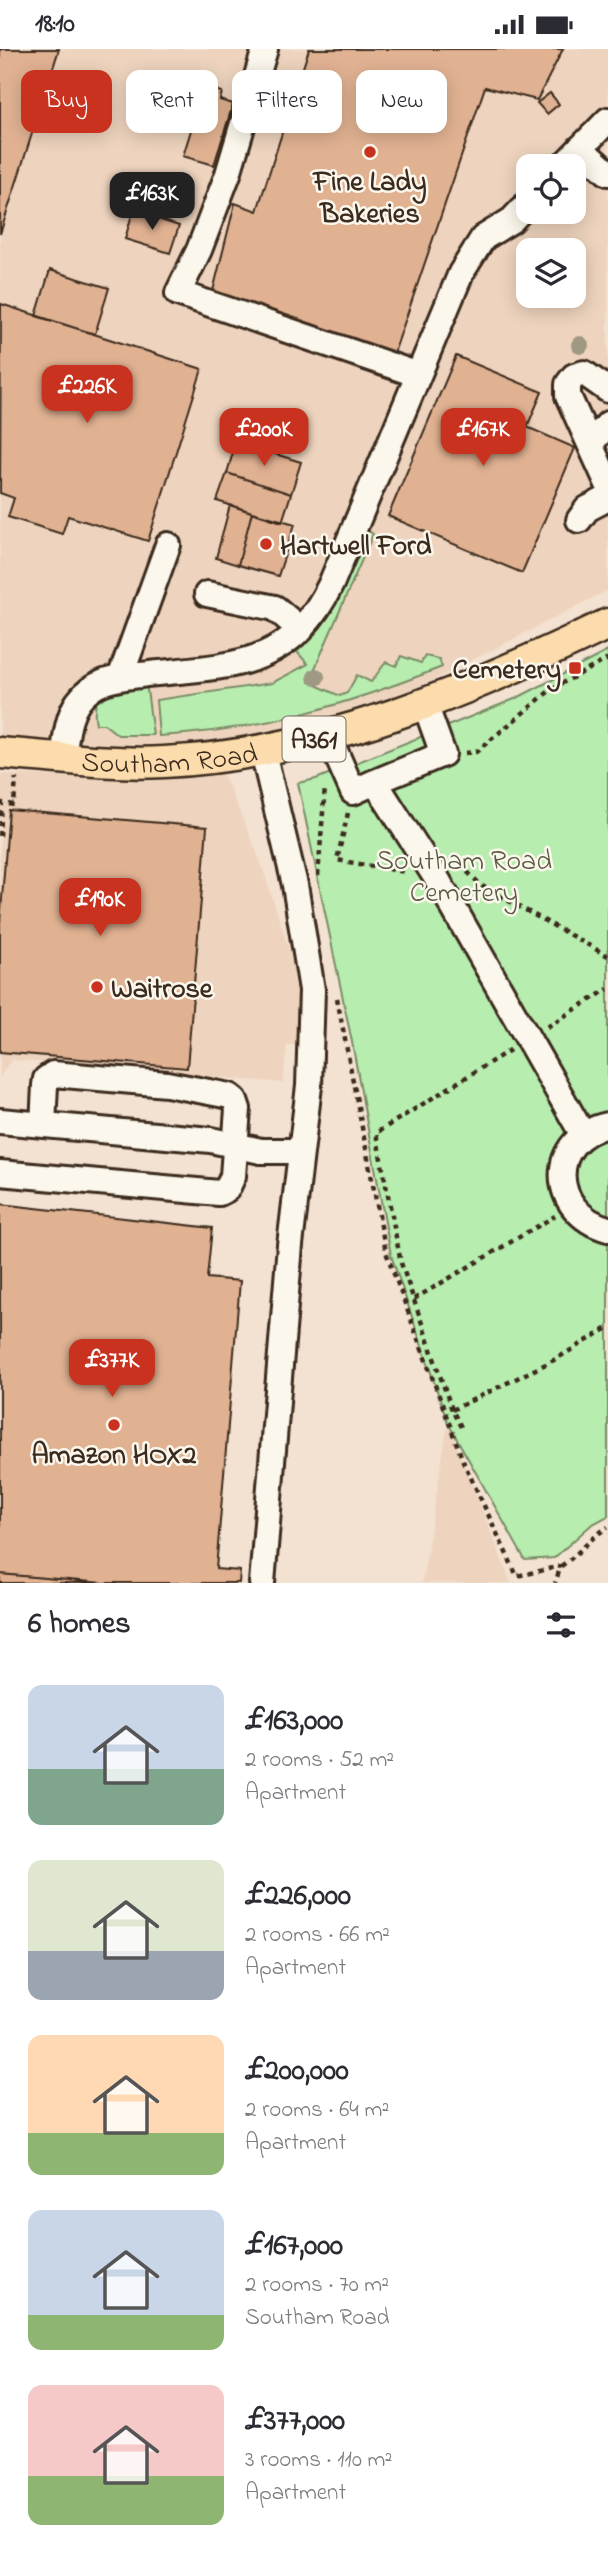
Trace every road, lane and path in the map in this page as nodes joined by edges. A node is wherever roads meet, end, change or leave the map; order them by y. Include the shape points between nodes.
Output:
1 (265, 49) edge
2 (608, 120) edge
3 (580, 148) junction
4 (574, 154) edge
5 (608, 173) edge
6 (516, 216) edge
7 (416, 375) junction
8 (608, 390) edge
9 (608, 424) edge
10 (590, 444) junction
11 (608, 484) edge
12 (608, 498) edge
13 (579, 520) dead end
14 (168, 545) dead end
15 (207, 594) dead end
16 (608, 624) edge
17 (301, 630) junction
18 (608, 659) edge
19 (120, 678) junction
20 (425, 704) junction
21 (328, 735) junction
22 (262, 752) junction
23 (443, 754) junction
24 (64, 758) junction
25 (8, 762) edge
26 (326, 775) dead end
27 (364, 787) junction
28 (0, 836) edge
29 (443, 849) dead end
30 (437, 879) junction
31 (318, 880) dead end
32 (608, 956) edge
33 (335, 987) dead end
34 (608, 989) edge
35 (527, 1038) junction
36 (0, 1121) edge
37 (43, 1125) junction
38 (608, 1125) edge
39 (583, 1135) junction
40 (236, 1144) junction
41 (301, 1151) junction
42 (0, 1173) edge
43 (571, 1206) junction
44 (608, 1229) edge
45 (414, 1299) junction
46 (608, 1328) edge
47 (452, 1410) junction
48 (461, 1427) dead end
49 (608, 1527) edge
50 (561, 1566) junction
51 (262, 1583) edge
52 (555, 1583) edge

1 - 7 lane via 228,174 178,293
2 - 3 lane
3 - 4 lane
3 - 5 lane
6 - 7 lane via 483,238 461,273
7 - 17 lane via 331,583
8 - 10 lane via 584,373 568,384 568,396
9 - 10 lane
10 - 11 lane
12 - 13 lane via 587,509
14 - 19 lane via 146,579
15 - 17 lane via 275,608
16 - 20 main road, Southam Road / A361
17 - 19 lane via 286,644 246,661
18 - 23 path via 553,688 476,752
19 - 24 lane via 97,684 77,703 68,725
20 - 21 main road, Southam Road / A361
20 - 23 lane
21 - 22 main road, Southam Road / A361
21 - 27 lane
22 - 24 main road, Southam Road / A361 via 162,762
22 - 41 lane via 295,885 313,990
23 - 27 lane
24 - 25 main road, Southam Road / A361
25 - 28 path via 15,806 2,803
26 - 31 path
27 - 30 lane
27 - 30 path via 337,860
29 - 32 path via 482,887
30 - 35 lane
33 - 50 path via 386,1252 463,1461 517,1576
34 - 35 path
35 - 39 lane
35 - 45 path via 376,1133 401,1263
36 - 37 lane
37 - 40 lane
37 - 40 lane via 45,1085 53,1074 167,1084 235,1100
38 - 39 lane
39 - 43 lane via 572,1146 562,1176
40 - 41 lane via 261,1151
40 - 42 lane via 231,1185 219,1193
41 - 51 lane
43 - 44 lane via 581,1217
43 - 45 path
45 - 47 path
46 - 47 path
47 - 48 path
49 - 50 path
50 - 52 path

